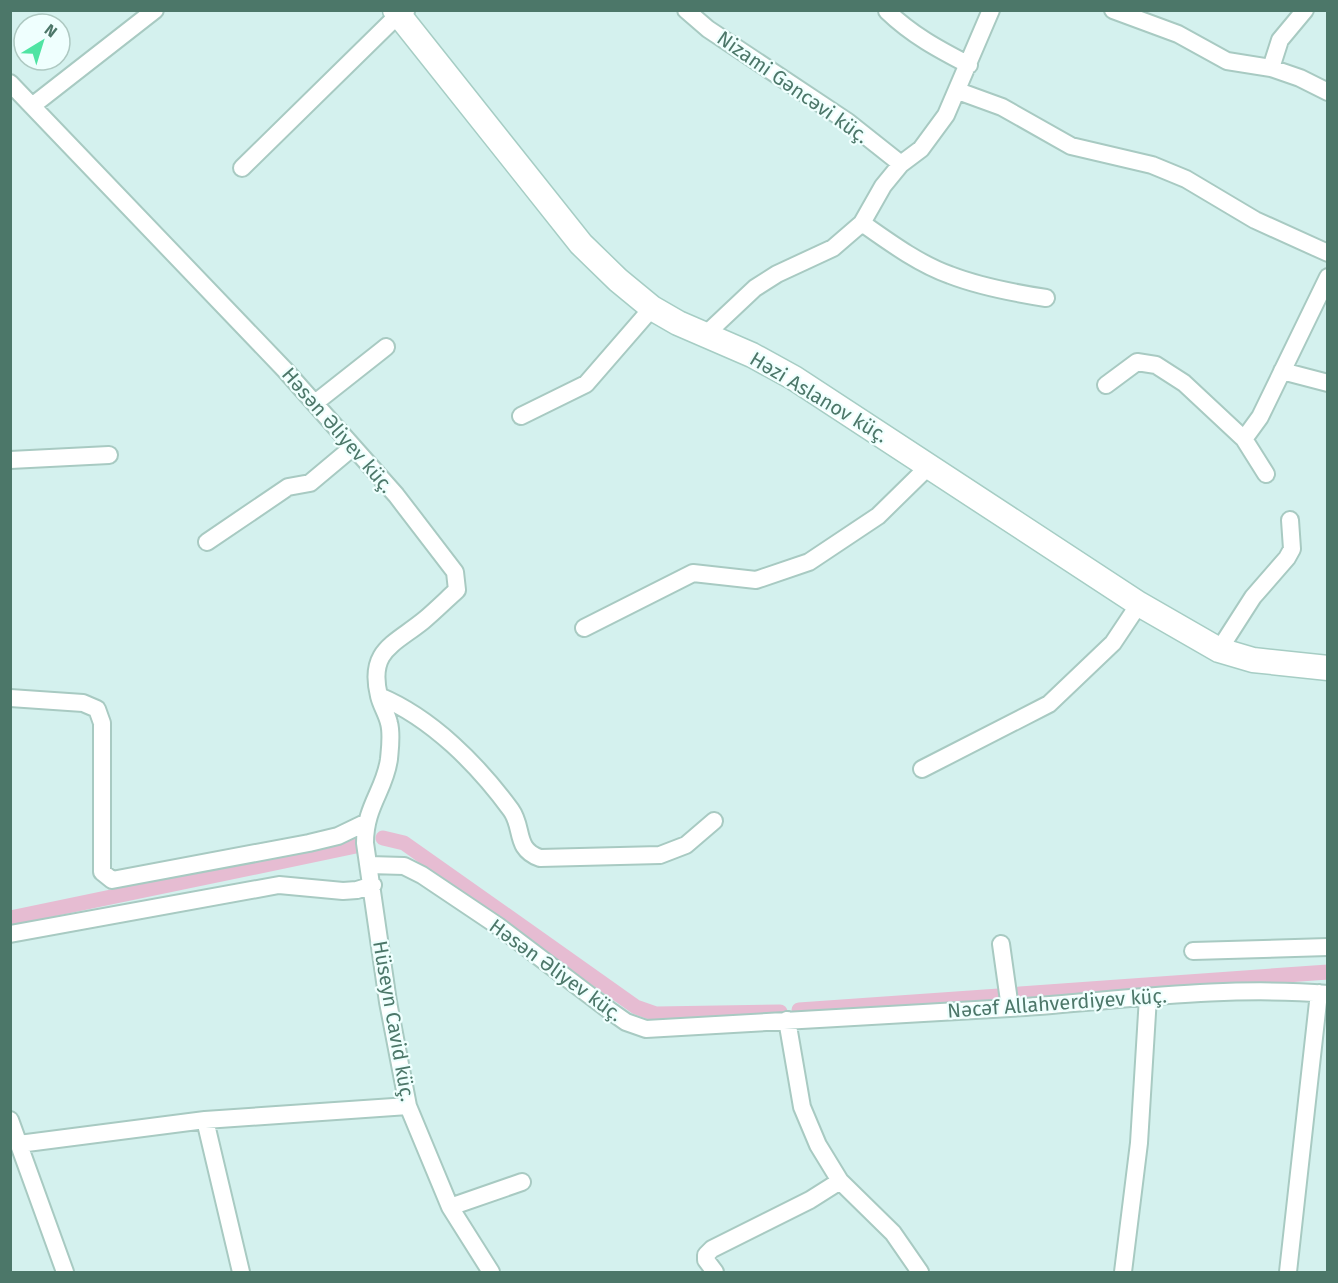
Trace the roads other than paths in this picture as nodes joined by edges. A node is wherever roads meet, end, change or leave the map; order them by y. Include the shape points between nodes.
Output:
1 (155, 10) edge
2 (686, 10) edge
3 (991, 10) edge
4 (1113, 10) edge
5 (1305, 10) edge
6 (887, 11) edge
7 (400, 12) edge
8 (969, 65) junction
9 (1271, 68) junction
10 (10, 83) edge
11 (958, 91) junction
12 (1328, 93) edge
13 (32, 106) junction
14 (901, 164) junction
15 (242, 168) dead end
16 (862, 223) junction
17 (1328, 253) edge
18 (1328, 277) edge
19 (1046, 298) dead end
20 (652, 308) junction
21 (704, 336) junction
22 (386, 347) dead end
23 (1282, 371) junction
24 (1328, 382) edge
25 (1106, 385) dead end
26 (315, 403) junction
27 (521, 416) dead end
28 (1244, 439) junction
29 (353, 447) junction
30 (109, 455) dead end
31 (10, 459) edge
32 (930, 465) junction
33 (1266, 474) dead end
34 (1290, 520) dead end
35 (207, 542) dead end
36 (1139, 604) junction
37 (584, 628) dead end
38 (1219, 650) junction
39 (1328, 668) edge
40 (379, 696) junction
41 (10, 698) edge
42 (922, 769) dead end
43 (714, 821) dead end
44 (365, 823) junction
45 (369, 865) junction
46 (373, 885) junction
47 (10, 934) edge
48 (1001, 944) dead end
49 (1328, 947) edge
50 (1193, 951) dead end
51 (1323, 994) edge
52 (1148, 997) junction
53 (1010, 1008) junction
54 (788, 1020) junction
55 (408, 1106) junction
56 (10, 1120) edge
57 (205, 1120) junction
58 (19, 1144) junction
59 (840, 1180) junction
60 (522, 1182) dead end
61 (450, 1207) junction
62 (65, 1272) edge
63 (240, 1272) edge
64 (491, 1272) edge
65 (715, 1272) edge
66 (920, 1272) edge
67 (1123, 1272) edge
68 (1288, 1272) edge

1 - 13 street
2 - 14 street, Nizami Gəncəvi küç. via 848,122
3 - 8 street
4 - 9 street via 1178,34 1227,61
5 - 9 street via 1280,40
6 - 8 street via 924,42
7 - 15 street
7 - 20 street, Həzi Aslanov küç. via 581,244
8 - 11 street
9 - 12 street
10 - 13 street, Həsən Əliyev küç.
11 - 14 street via 934,134
11 - 17 street via 1002,106 1071,146 1152,165 1185,179 1255,220
13 - 26 street, Həsən Əliyev küç.
14 - 16 street
16 - 19 street via 949,275 1001,291
16 - 21 street via 833,248 755,288
18 - 23 street
20 - 21 street, Həzi Aslanov küç.
20 - 27 street via 586,384
21 - 32 street, Həzi Aslanov küç. via 794,378
22 - 26 street
23 - 24 street
23 - 28 street via 1260,417
25 - 28 street via 1137,362 1156,365 1184,383
26 - 29 street, Həsən Əliyev küç.
28 - 33 street
29 - 35 street via 310,483 288,487
29 - 40 street, Həsən Əliyev küç. via 455,572 457,590 381,654 377,667
30 - 31 street
32 - 36 street, Həzi Aslanov küç.
32 - 37 street via 878,516 808,562 756,580 693,573
34 - 38 street via 1292,549 1253,597
36 - 38 street, Həzi Aslanov küç.
36 - 42 street via 1113,643 1049,704
38 - 39 street, Həzi Aslanov küç. via 1253,660
40 - 43 street via 397,703 484,774 513,813 529,854 540,858 660,855 686,845
40 - 44 street, Həsən Əliyev küç. via 389,723 388,766
41 - 44 street via 83,703 97,709 102,723 102,872 112,880 309,843 338,836
44 - 45 street, Hüseyn Cavid küç.
45 - 46 street, Hüseyn Cavid küç.
45 - 54 street, Həsən Əliyev küç. via 404,866 422,875 498,926 626,1022 646,1029
46 - 47 street via 350,891 279,885
46 - 55 street, Hüseyn Cavid küç. via 388,1002
48 - 53 street
49 - 50 street
51 - 52 street, Nəcəf Allahverdiyev küç. via 1233,991
51 - 68 street
52 - 53 street, Nəcəf Allahverdiyev küç.
52 - 67 street via 1139,1143
53 - 54 street, Nəcəf Allahverdiyev küç.
54 - 59 street via 802,1107 818,1145
55 - 57 street
55 - 61 street, Hüseyn Cavid küç.
56 - 58 street
57 - 58 street
57 - 63 street
58 - 62 street
59 - 65 street via 810,1200 712,1249 706,1260
59 - 66 street via 893,1233
60 - 61 street
61 - 64 street, Hüseyn Cavid küç.

